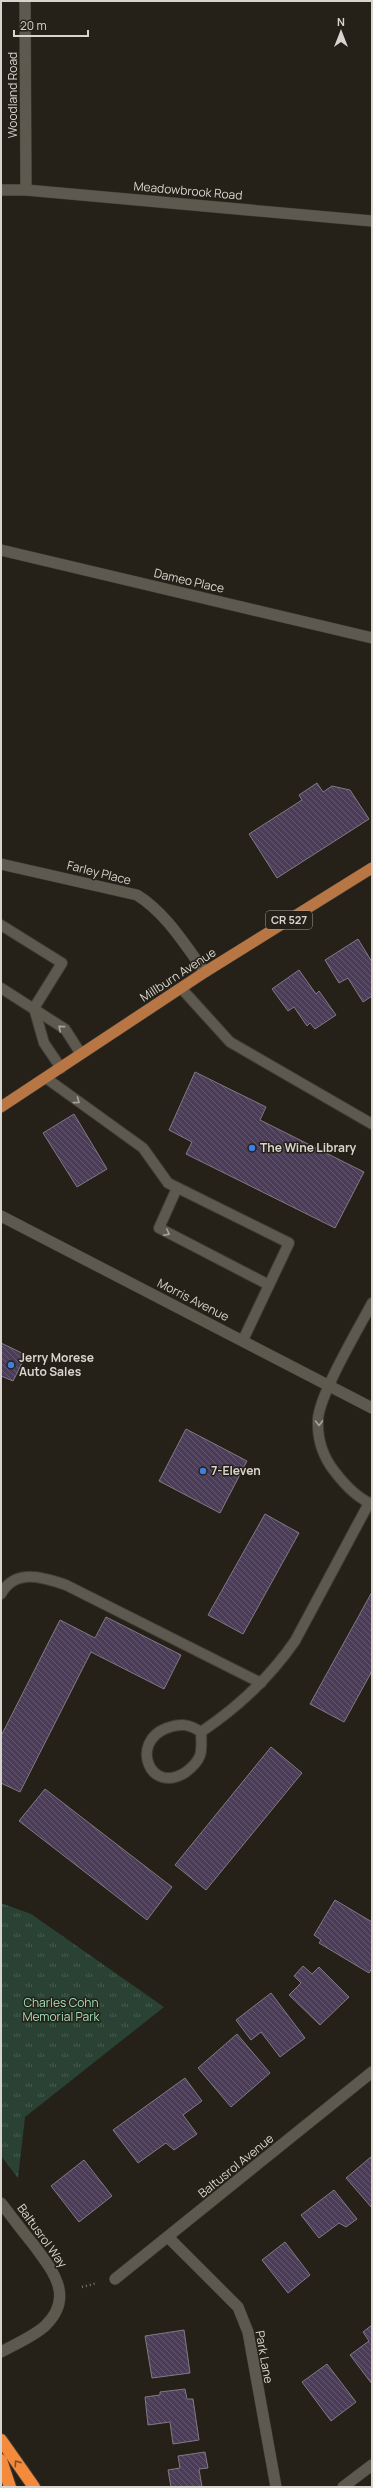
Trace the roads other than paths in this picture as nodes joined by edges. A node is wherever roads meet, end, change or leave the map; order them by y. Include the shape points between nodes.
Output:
1 (25, 1) edge
2 (1, 190) edge
3 (26, 190) junction
4 (372, 221) edge
5 (1, 550) edge
6 (372, 638) edge
7 (1, 864) edge
8 (372, 868) edge
9 (1, 925) edge
10 (205, 972) junction
11 (1, 988) edge
12 (181, 988) junction
13 (34, 1008) junction
14 (81, 1054) junction
15 (61, 1068) junction
16 (46, 1078) junction
17 (1, 1108) edge
18 (372, 1124) edge
19 (177, 1188) junction
20 (1, 1216) edge
21 (269, 1286) junction
22 (372, 1303) edge
23 (243, 1340) junction
24 (329, 1386) junction
25 (372, 1408) edge
26 (370, 1503) edge
27 (1, 1594) edge
28 (261, 1682) junction
29 (201, 1732) junction
30 (372, 2072) edge
31 (1, 2203) edge
32 (168, 2237) junction
33 (115, 2278) dead end
34 (1, 2351) edge
35 (1, 2440) edge
36 (1, 2460) edge
37 (372, 2466) edge
38 (10, 2487) edge
39 (34, 2487) edge
40 (276, 2487) edge
41 (343, 2487) edge

1 - 3 street, Woodland Road
2 - 3 street, Meadowbrook Road
3 - 4 street, Meadowbrook Road
5 - 6 street, Dameo Place
7 - 10 street, Farley Place via 137,895 163,917
8 - 10 main road, Millburn Avenue / CR 527
9 - 13 lane via 62,963
10 - 12 main road, Millburn Avenue / CR 527
11 - 13 lane
12 - 14 main road, Millburn Avenue / CR 527
12 - 18 lane via 230,1042
14 -> 13 lane via 65,1029
13 - 15 lane via 44,1043
14 - 15 main road, Millburn Avenue / CR 527
15 - 16 main road, Millburn Avenue / CR 527
16 - 17 main road, Millburn Avenue / CR 527
16 -> 19 lane via 144,1148 162,1177
19 -> 21 lane via 159,1228
19 - 21 lane via 289,1243
20 - 23 street, Morris Avenue
21 - 23 lane
22 - 24 lane
23 - 24 street, Morris Avenue
24 - 25 street, Morris Avenue
24 -> 26 lane via 318,1417 319,1438 323,1451 340,1479 354,1493
26 - 28 lane via 295,1641
27 - 28 lane via 6,1585 25,1576 40,1576 66,1585
28 - 29 lane via 219,1720
29 - 29 lane via 190,1725 176,1724 151,1738 146,1750 148,1764 156,1775 168,1780 182,1775 194,1766 202,1754
30 - 32 street, Baltusrol Avenue
31 - 34 street, Baltusrol Way via 47,2263 60,2291 55,2314 45,2326
32 - 33 street, Baltusrol Avenue
32 - 40 street, Park Lane via 238,2307 248,2332
39 -> 35 highway
36 - 38 highway
37 - 41 street

